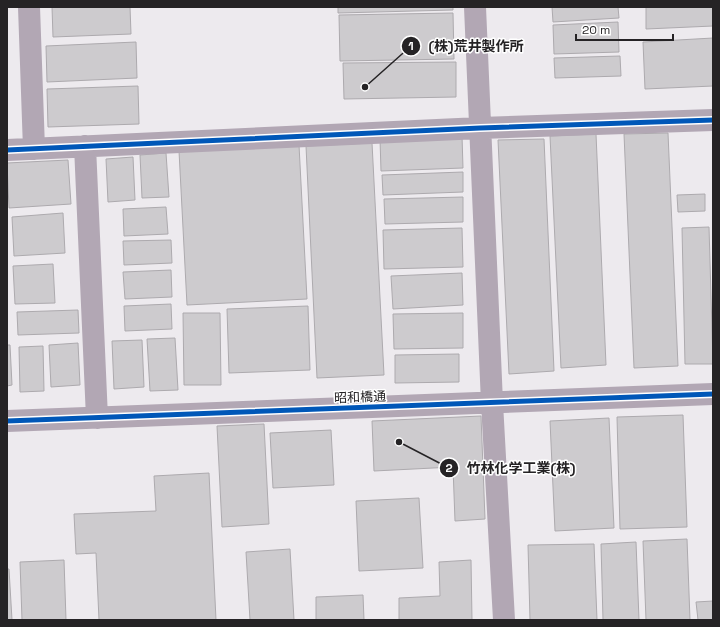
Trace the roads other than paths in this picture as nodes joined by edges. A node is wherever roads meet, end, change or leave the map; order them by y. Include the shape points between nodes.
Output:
1 (29, 7) edge
2 (475, 7) edge
3 (713, 120) edge
4 (480, 128) junction
5 (85, 146) junction
6 (34, 149) junction
7 (7, 150) edge
8 (713, 394) edge
9 (492, 402) junction
10 (97, 418) junction
11 (7, 421) edge
12 (504, 620) edge

1 - 6 street
2 - 4 street
3 - 4 street
4 - 5 street
4 - 9 street
5 - 6 street
5 - 10 street
6 - 7 street
8 - 9 street, 昭和橋通
9 - 10 street, 昭和橋通
9 - 12 street
10 - 11 street, 昭和橋通

